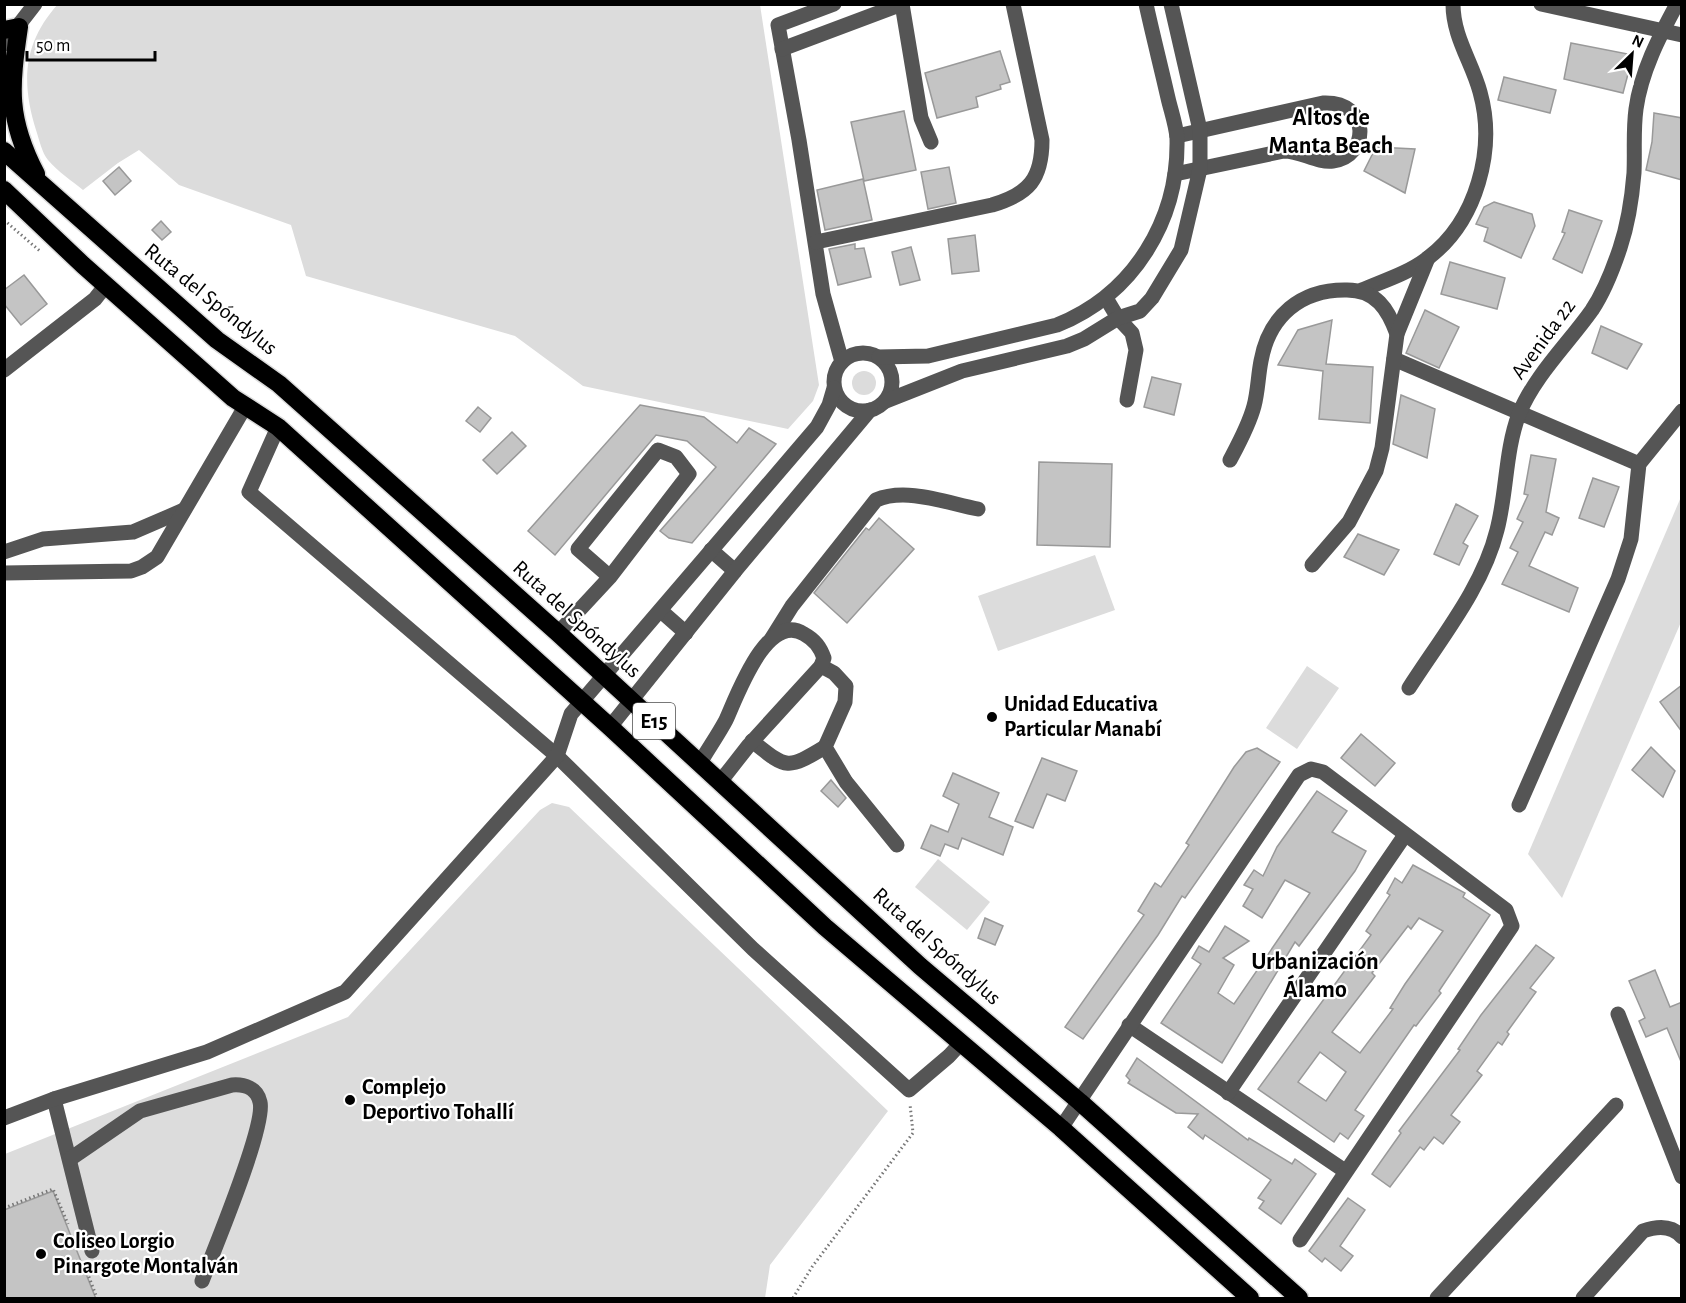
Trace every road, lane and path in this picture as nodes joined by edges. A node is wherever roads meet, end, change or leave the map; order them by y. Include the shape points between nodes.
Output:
1 (35, 4) edge
2 (834, 4) edge
3 (902, 4) edge
4 (1013, 4) edge
5 (1146, 4) edge
6 (1171, 4) edge
7 (1453, 4) edge
8 (1541, 4) edge
9 (1677, 4) edge
10 (12, 29) edge
11 (1662, 31) junction
12 (1682, 35) edge
13 (4, 44) edge
14 (782, 49) junction
15 (1200, 130) junction
16 (1177, 136) junction
17 (931, 142) dead end
18 (4, 151) edge
19 (1200, 169) junction
20 (1175, 174) junction
21 (40, 182) junction
22 (7, 195) edge
23 (816, 242) junction
24 (1428, 258) junction
25 (106, 285) junction
26 (1362, 290) junction
27 (1106, 298) junction
28 (1118, 318) junction
29 (1397, 334) junction
30 (1016, 335) junction
31 (879, 357) junction
32 (1023, 358) junction
33 (1394, 359) junction
34 (842, 362) junction
35 (4, 370) edge
36 (834, 388) junction
37 (1127, 400) dead end
38 (886, 401) junction
39 (246, 405) junction
40 (870, 410) junction
41 (1682, 411) edge
42 (1519, 414) junction
43 (278, 428) junction
44 (1230, 460) dead end
45 (1640, 465) junction
46 (978, 509) dead end
47 (184, 510) junction
48 (711, 550) junction
49 (4, 552) edge
50 (1312, 565) dead end
51 (735, 571) junction
52 (4, 573) edge
53 (610, 577) junction
54 (661, 611) junction
55 (558, 633) junction
56 (686, 633) junction
57 (772, 638) junction
58 (821, 666) junction
59 (604, 676) junction
60 (1409, 688) dead end
61 (632, 701) junction
62 (583, 702) junction
63 (610, 726) junction
64 (753, 741) junction
65 (825, 747) junction
66 (557, 756) junction
67 (700, 763) junction
68 (720, 782) junction
69 (1519, 805) dead end
70 (1406, 835) junction
71 (897, 845) dead end
72 (1618, 1014) dead end
73 (1129, 1025) junction
74 (961, 1043) junction
75 (909, 1090) junction
76 (1228, 1093) junction
77 (54, 1099) junction
78 (1080, 1102) junction
79 (1616, 1105) dead end
80 (4, 1118) edge
81 (1061, 1128) junction
82 (70, 1159) junction
83 (1345, 1172) junction
84 (1682, 1177) edge
85 (4, 1208) edge
86 (71, 1233) dead end
87 (1682, 1237) edge
88 (1300, 1240) dead end
89 (86, 1253) joint
90 (202, 1281) dead end
91 (97, 1299) edge
92 (793, 1299) edge
93 (1250, 1299) edge
94 (1299, 1299) edge
95 (1437, 1299) edge
96 (1583, 1299) edge

1 - 10 street
2 - 14 street via 778,25
3 - 14 street
3 - 17 street via 921,118
4 - 23 street via 1042,140 1042,156 1029,188 1015,198 992,205
5 - 16 street
6 - 15 street
7 - 24 street via 1457,33 1480,91 1487,137 1484,166 1464,216
8 - 11 street
9 - 11 street, Avenida 22
10 - 13 street
10 - 21 highway via 12,110 20,143
11 - 12 street
11 - 42 street, Avenida 22 via 1650,57 1636,110 1633,183 1620,250 1593,308 1538,380
14 - 23 street
15 - 16 street
15 - 19 street
15 - 19 street via 1337,102 1350,108 1360,128 1353,150 1335,161 1284,151
16 - 20 street
18 - 21 highway, Ruta del Spóndylus / E15
19 - 20 street
19 - 28 street via 1181,250 1171,269 1140,311
20 - 27 street via 1164,217 1145,254
21 - 55 highway, Ruta del Spóndylus / E15 via 217,340 279,384
22 - 25 highway, E15
23 - 34 street via 823,294
24 - 26 street
24 - 29 street
25 - 35 street via 95,299
25 - 39 highway, E15 via 233,398
26 - 29 street via 1390,314
26 - 44 street via 1312,294 1293,303 1277,319 1262,359 1247,427
27 - 28 street
27 - 30 street via 1076,318
28 - 32 street via 1084,339
28 - 37 street via 1132,333 1136,350
29 - 33 street
30 - 31 street via 928,356
30 - 32 street
31 - 34 street via 860,353
31 - 38 street via 891,373 891,392
32 - 38 street via 962,371
33 - 42 street
33 - 50 street via 1376,471 1349,522
34 - 36 street
36 - 40 street via 852,409
36 - 48 street via 817,428
38 - 40 street
39 - 43 highway, E15
39 - 47 street
40 - 51 street
41 - 45 street
42 - 45 street
42 - 60 street, Avenida 22 via 1488,560
43 - 62 highway, E15
43 - 66 street via 249,492
45 - 69 street via 1631,540 1618,579
46 - 57 street via 902,495 876,500 792,606
47 - 49 street via 133,532 43,539
47 - 52 street via 157,557 131,571
48 - 51 street
48 - 54 street
51 - 56 street
53 - 53 street via 689,474 676,457 658,450 578,549
53 - 55 street
54 - 56 street
54 - 59 street
55 - 59 highway, Ruta del Spóndylus / E15
56 - 61 street
57 - 58 street via 799,631 821,649
57 - 67 street via 755,659
58 - 64 street
58 - 65 street via 846,686 845,702
59 - 61 highway, Ruta del Spóndylus / E15
59 - 62 street
61 - 63 street
61 - 67 highway, Ruta del Spóndylus / E15
62 - 63 highway, E15
62 - 66 street via 571,714
63 - 74 highway, E15 via 825,927
64 - 65 street via 775,760 787,764 796,764
64 - 68 street
65 - 71 street via 846,782
66 - 75 street via 753,949
66 - 77 street via 345,992 207,1052
67 - 68 highway, Ruta del Spóndylus / E15
68 - 78 highway, Ruta del Spóndylus / E15 via 920,966
70 - 73 street via 1323,772 1305,770
70 - 76 street
70 - 83 street via 1506,910 1512,926
72 - 84 street
73 - 76 street
73 - 78 street
74 - 75 street
74 - 81 highway, E15
75 - 92 path via 913,1133 812,1267
76 - 83 street
77 - 80 street
77 - 82 street
78 - 81 street
78 - 94 highway, Ruta del Spóndylus / E15
79 - 95 street
81 - 93 highway, E15
82 - 89 street
82 - 90 street via 140,1110 232,1085 254,1090 261,1104 257,1131
83 - 88 street
85 - 86 path via 53,1189
87 - 96 street via 1667,1228 1643,1231
89 - 91 path

